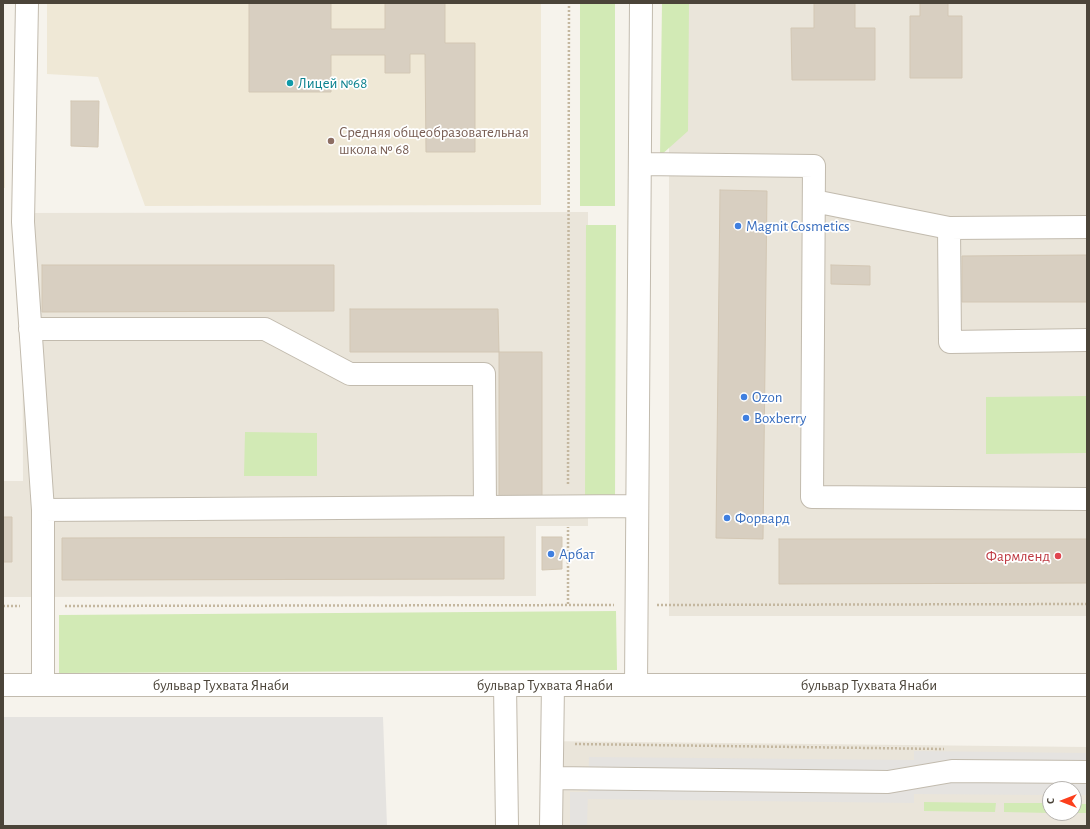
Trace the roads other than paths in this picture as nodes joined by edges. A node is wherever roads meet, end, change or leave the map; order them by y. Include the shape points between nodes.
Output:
1 (27, 3) edge
2 (641, 3) edge
3 (640, 164) junction
4 (814, 201) junction
5 (1087, 227) edge
6 (949, 228) junction
7 (30, 328) junction
8 (1087, 340) edge
9 (1087, 499) edge
10 (637, 506) junction
11 (485, 507) junction
12 (43, 510) junction
13 (3, 685) edge
14 (43, 685) junction
15 (505, 685) junction
16 (553, 685) junction
17 (636, 685) junction
18 (1087, 685) edge
19 (1087, 772) edge
20 (552, 778) junction
21 (507, 826) edge
22 (551, 826) edge

1 - 7 street via 22,222
2 - 3 street
3 - 4 street via 814,166
3 - 10 street
4 - 6 street
4 - 9 street via 812,497
5 - 6 street
6 - 8 street via 950,342
7 - 11 street via 265,329 350,374 484,374
7 - 12 street
10 - 11 street
10 - 17 street
11 - 12 street
12 - 14 street
13 - 14 street, бульвар Тухвата Янаби
14 - 15 street, бульвар Тухвата Янаби
15 - 16 street, бульвар Тухвата Янаби
15 - 21 street
16 - 17 street, бульвар Тухвата Янаби
16 - 20 street
17 - 18 street, бульвар Тухвата Янаби
19 - 20 street via 952,771 888,782
20 - 22 street

